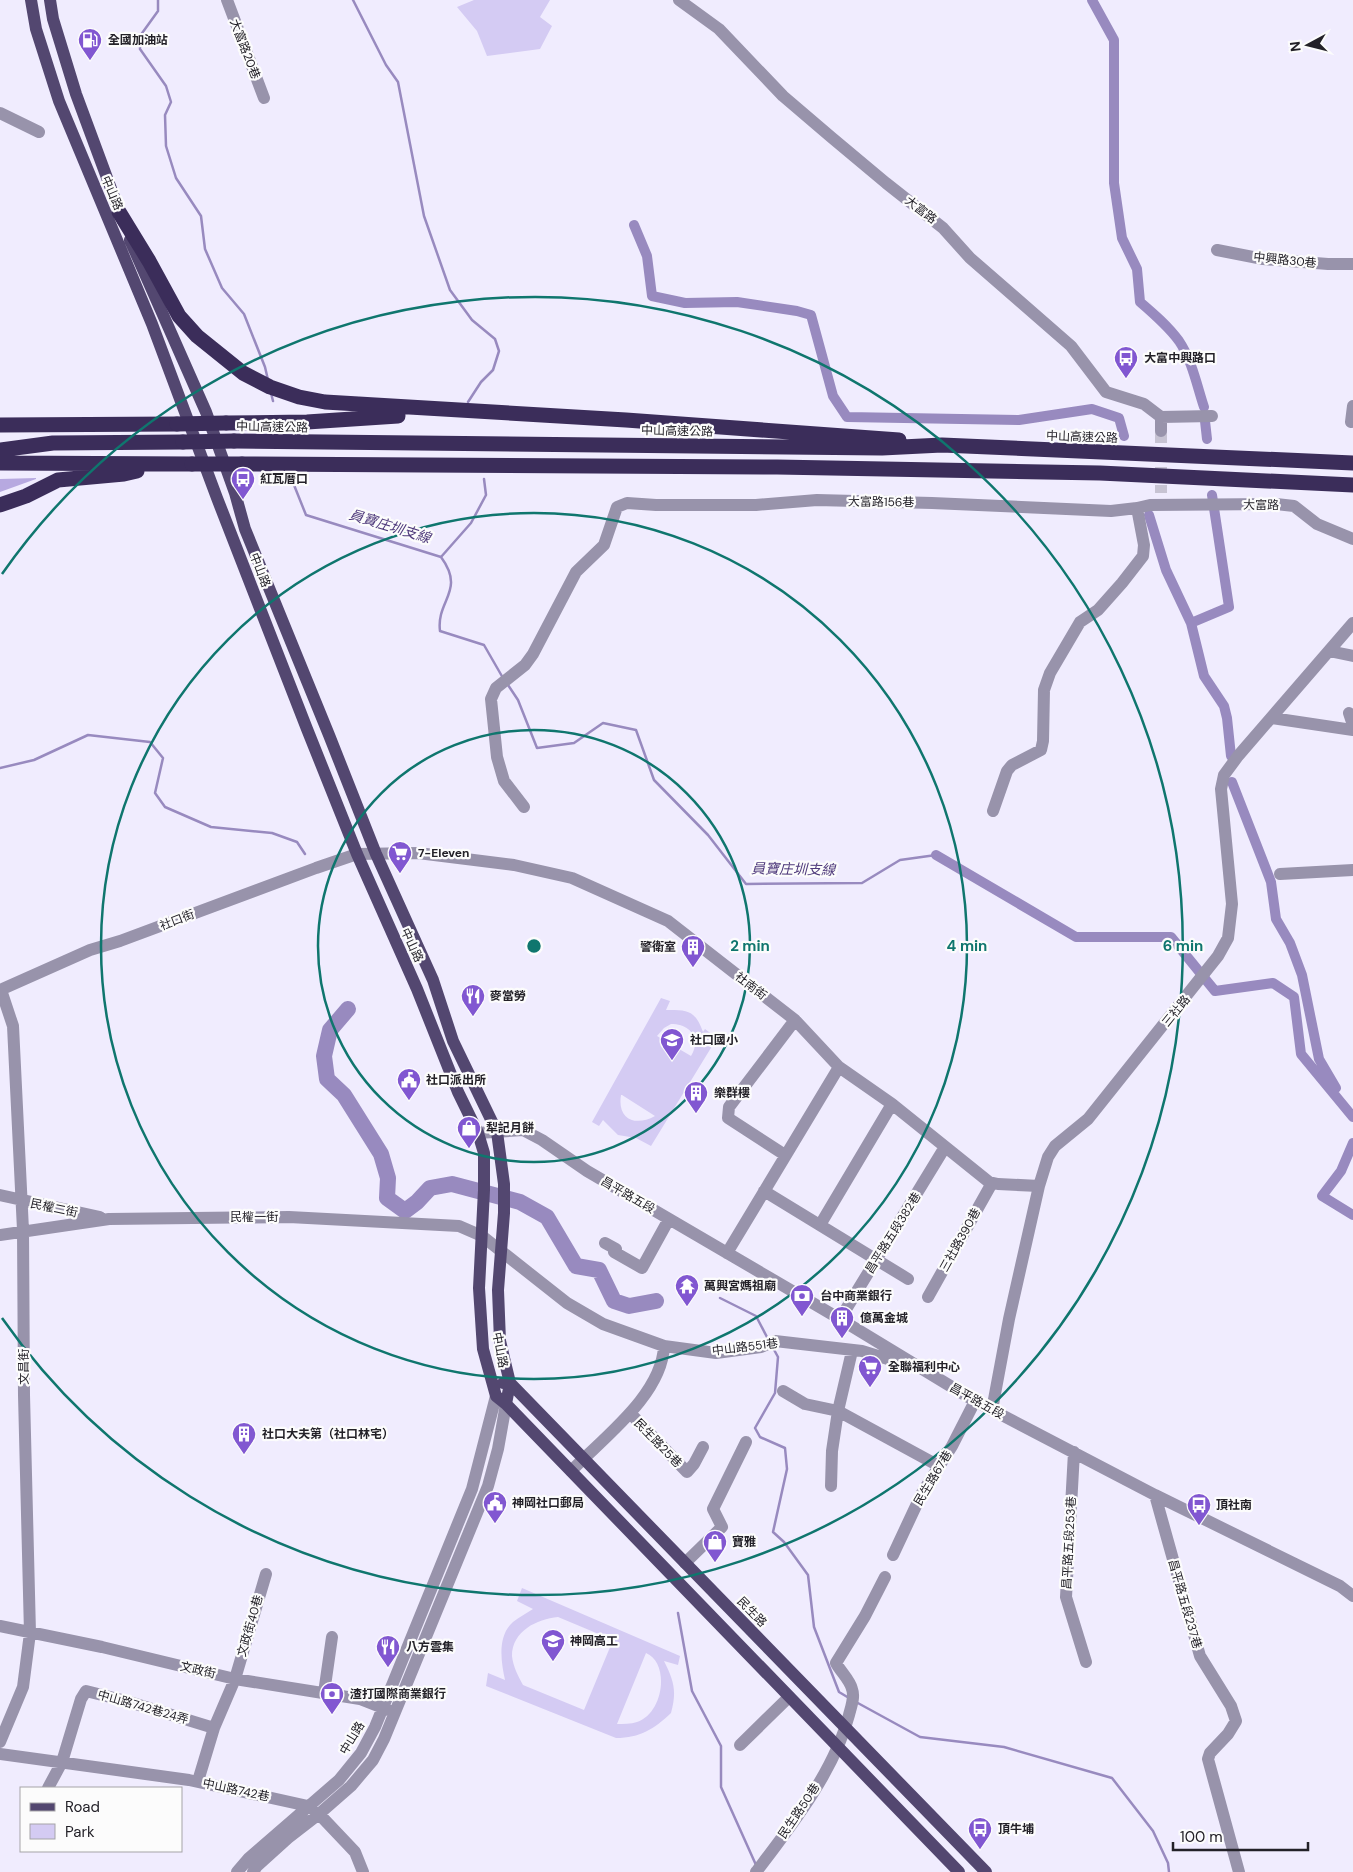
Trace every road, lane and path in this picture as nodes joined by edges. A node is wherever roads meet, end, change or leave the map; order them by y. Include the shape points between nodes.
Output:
1 (31, 0) edge
2 (50, 0) edge
3 (227, 0) edge
4 (678, 0) edge
5 (264, 98) dead end
6 (0, 112) edge
7 (39, 132) dead end
8 (119, 212) junction
9 (1217, 250) dead end
10 (1353, 264) edge
11 (1353, 406) edge
12 (479, 412) junction
13 (1212, 416) dead end
14 (1161, 417) junction
15 (1351, 422) dead end
16 (0, 425) edge
17 (1161, 431) tunnel mouth
18 (942, 445) junction
19 (0, 450) edge
20 (1353, 463) edge
21 (0, 464) edge
22 (158, 464) junction
23 (1353, 485) edge
24 (0, 505) edge
25 (1137, 508) junction
26 (1353, 539) edge
27 (1353, 623) edge
28 (1329, 651) junction
29 (1353, 656) edge
30 (1272, 718) junction
31 (1353, 730) edge
32 (524, 807) dead end
33 (993, 812) dead end
34 (357, 854) junction
35 (376, 854) junction
36 (1353, 870) edge
37 (1280, 874) dead end
38 (1, 990) edge
39 (795, 1020) junction
40 (839, 1067) junction
41 (892, 1104) junction
42 (497, 1132) junction
43 (478, 1133) junction
44 (945, 1147) junction
45 (786, 1155) junction
46 (992, 1183) junction
47 (1039, 1186) junction
48 (764, 1191) junction
49 (0, 1195) edge
50 (21, 1201) junction
51 (109, 1219) junction
52 (668, 1219) junction
53 (820, 1225) junction
54 (23, 1230) junction
55 (0, 1234) edge
56 (482, 1236) junction
57 (605, 1243) dead end
58 (501, 1251) junction
59 (727, 1253) junction
60 (876, 1259) junction
61 (908, 1279) dead end
62 (928, 1297) dead end
63 (840, 1319) junction
64 (664, 1346) junction
65 (852, 1351) junction
66 (923, 1370) junction
67 (510, 1383) junction
68 (783, 1391) dead end
69 (499, 1395) junction
70 (975, 1401) junction
71 (992, 1410) junction
72 (838, 1411) junction
73 (630, 1413) junction
74 (746, 1442) dead end
75 (703, 1447) dead end
76 (1074, 1452) junction
77 (584, 1459) junction
78 (939, 1466) junction
79 (571, 1471) junction
80 (831, 1486) dead end
81 (1155, 1495) junction
82 (893, 1555) dead end
83 (685, 1563) junction
84 (266, 1574) dead end
85 (885, 1577) dead end
86 (1353, 1596) edge
87 (0, 1626) edge
88 (30, 1633) junction
89 (332, 1637) dead end
90 (1086, 1662) dead end
91 (235, 1679) junction
92 (324, 1693) junction
93 (789, 1697) junction
94 (382, 1708) junction
95 (395, 1713) junction
96 (214, 1728) junction
97 (846, 1728) junction
98 (0, 1742) edge
99 (740, 1746) dead end
100 (838, 1747) junction
101 (0, 1754) edge
102 (62, 1762) junction
103 (198, 1782) junction
104 (49, 1787) edge
105 (308, 1806) junction
106 (318, 1814) junction
107 (237, 1872) edge
108 (254, 1872) edge
109 (363, 1872) edge
110 (756, 1872) edge
111 (959, 1872) edge
112 (986, 1872) edge
113 (1240, 1872) edge

1 - 34 main road, 中山路 via 36,29 59,101 152,324
2 - 8 main road, 中山路 via 76,94
3 - 5 street, 大富路20巷
4 - 14 street, 大富路 via 718,29 783,96 943,228 970,258 1071,346 1106,392 1144,404
6 - 7 street
8 - 12 highway via 179,316 197,336 243,373 270,387 325,402
8 - 35 main road, 中山路 via 206,412 245,529
9 - 10 street, 中興路30巷 via 1263,258
11 - 15 street
12 - 16 highway, bridge via 307,422
12 - 18 highway
13 - 14 street
14 - 17 street
18 - 19 highway, 中山高速公路, bridge via 882,448 234,441 52,443
18 - 20 highway, 中山高速公路
21 - 22 highway
22 - 23 highway, bridge via 777,467 1100,474
22 - 24 highway via 124,474 58,480
25 - 26 street, 大富路 via 1161,499 1294,506 1317,524
25 - 32 street, 大富路156巷 via 1111,511 817,500 756,505 627,503 617,507 604,545 576,572 533,654 525,665 496,688 492,699 496,757 504,782
25 - 33 street via 1144,545 1142,556 1098,610 1080,622 1050,673 1044,690 1041,750 1007,771
27 - 28 street, 三社路
28 - 29 street
28 - 30 street, 三社路
30 - 31 street
30 - 47 street, 三社路 via 1224,775 1221,789 1232,904 1228,938 1200,982 1088,1119 1055,1146
34 - 35 street, 社南街
34 - 38 street, 社口街 via 90,950
34 - 43 main road, 中山路
35 - 39 street, 社南街 via 418,853 473,859 572,878 668,921
35 - 42 main road, 中山路 via 433,980 453,1041
36 - 37 street
38 - 50 street, 文昌街 via 13,1026
39 - 40 street, 社南街
39 - 45 street via 729,1107 728,1118
40 - 41 street, 社南街
40 - 45 street
41 - 44 street, 社南街
41 - 53 street
42 - 43 street, 昌平路五段
42 - 52 street, 昌平路五段 via 515,1130 542,1140
42 - 58 main road, 中山路 via 503,1167
43 - 56 main road, 中山路 via 484,1153
44 - 46 street, 社南街
44 - 60 street, 昌平路五段382巷
45 - 48 street
46 - 47 street
46 - 62 street, 三社路390巷
47 - 71 street, 三社路
48 - 53 street
48 - 59 street
49 - 50 street, 民權二街
50 - 51 street, 民權二街
50 - 54 street, 文昌街
51 - 54 street, 民權一街
51 - 56 street, 民權一街 via 290,1218 459,1226
52 - 57 street via 642,1268
52 - 59 street, 昌平路五段
53 - 60 street
54 - 55 street, 民權一街
54 - 88 street, 文昌街
56 - 58 street, 民權一街
56 - 69 main road, 中山路 via 479,1288 483,1348
58 - 64 street, 中山路551巷 via 567,1303 603,1324
58 - 67 main road, 中山路 via 498,1290 500,1341
59 - 63 street, 昌平路五段
60 - 61 street
60 - 63 street, 昌平路五段382巷
63 - 66 street, 昌平路五段
64 - 65 street, 中山路551巷 via 716,1353 761,1347 775,1341
64 - 73 street via 664,1356 654,1382
65 - 66 street, 中山路551巷 via 862,1351
65 - 72 street
66 - 70 street, 昌平路五段
67 - 69 main road, 中山路
67 - 69 main road
67 - 77 main road, 民生路
68 - 72 street via 805,1404
69 - 79 main road
69 - 94 street, 中山路 via 472,1489
69 - 95 street, 中山路 via 498,1449 488,1486
70 - 71 street, 昌平路五段
70 - 78 street, 民生路67巷
71 - 76 street, 昌平路五段
72 - 78 street
72 - 80 street
73 - 75 street, 民生路25巷 via 687,1472
73 - 77 street
74 - 83 street via 714,1509 722,1527
76 - 81 street, 昌平路五段
76 - 90 street, 昌平路五段253巷 via 1066,1596
77 - 79 street
77 - 83 main road, 民生路
78 - 82 street, 民生路67巷 via 922,1493
79 - 93 main road
81 - 86 street, 昌平路五段 via 1340,1586
81 - 113 street, 昌平路五段237巷 via 1200,1656 1231,1706 1236,1721 1208,1758
83 - 97 main road, 民生路
84 - 91 street, 文政街40巷
85 - 97 street via 836,1663 852,1688
87 - 88 street, 文政街
88 - 91 street, 文政街
88 - 98 street, 文昌街 via 23,1687
89 - 92 street
91 - 92 street, 文政街
91 - 96 street, 文政街40巷
92 - 94 street, 文政街 via 360,1699
93 - 99 street
93 - 100 main road
94 - 95 street, 文政街
94 - 105 street, 中山路 via 361,1753 339,1780
95 - 106 street, 中山路 via 384,1739 363,1773
96 - 102 street, 中山路742巷24弄 via 126,1700 86,1692
96 - 103 street, 文政街40巷
97 - 100 street, 民生路50巷
97 - 112 main road, 民生路
100 - 110 street, 民生路50巷 via 786,1832
100 - 111 main road
101 - 102 street, 中山路742巷
102 - 103 street, 中山路742巷
102 - 104 street
103 - 105 street, 中山路742巷
105 - 106 street, 中山路742巷
105 - 107 street, 中山路
106 - 108 street, 中山路
106 - 109 street, 中山路742巷 via 355,1852

